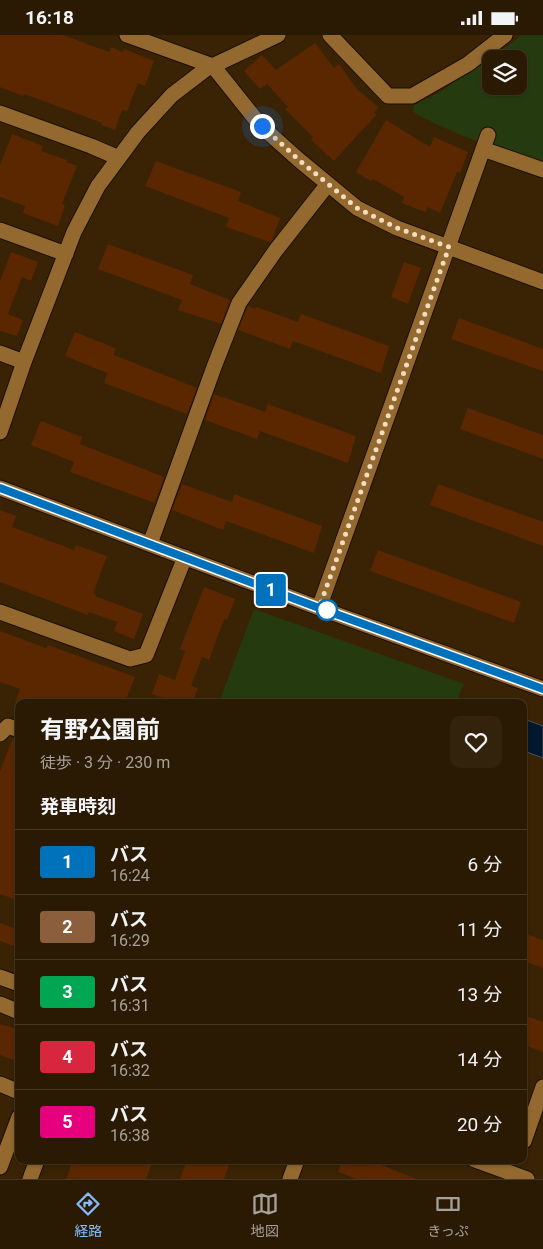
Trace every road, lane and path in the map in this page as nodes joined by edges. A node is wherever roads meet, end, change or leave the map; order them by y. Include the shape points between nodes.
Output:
1 (127, 35) edge
2 (278, 35) edge
3 (330, 35) edge
4 (505, 35) edge
5 (214, 66) junction
6 (0, 113) edge
7 (118, 158) junction
8 (543, 170) edge
9 (328, 184) junction
10 (0, 230) edge
11 (449, 247) junction
12 (66, 254) junction
13 (543, 282) edge
14 (0, 353) edge
15 (24, 362) junction
16 (0, 432) edge
17 (0, 488) edge
18 (150, 544) junction
19 (185, 557) junction
20 (319, 608) junction
21 (0, 612) edge
22 (543, 689) edge
23 (15, 729) edge
24 (0, 734) edge
25 (0, 977) edge
26 (15, 983) edge
27 (0, 1004) edge
28 (15, 1010) edge
29 (0, 1084) edge
30 (543, 1087) edge
31 (15, 1090) edge
32 (15, 1128) edge
33 (527, 1132) edge
34 (36, 1164) edge
35 (296, 1164) edge
36 (488, 1164) edge
37 (0, 1167) edge
38 (518, 1173) edge
39 (30, 1179) edge
40 (290, 1179) edge

1 - 5 street
2 - 5 street
3 - 4 street via 388,96 412,96 468,64
5 - 7 street via 172,95
5 - 9 street via 262,126
6 - 7 street via 91,145
7 - 12 street via 98,186
8 - 11 street via 486,142
9 - 11 street via 357,208 397,228
9 - 18 street via 276,249 239,303
10 - 12 street
11 - 13 street
11 - 20 street
12 - 15 street
14 - 15 street
15 - 16 street
17 - 18 street
18 - 19 street
19 - 20 street
19 - 21 street via 146,655 130,659
20 - 22 street
23 - 24 street via 8,726
25 - 26 street
27 - 28 street
29 - 31 street
30 - 33 street
32 - 37 street
34 - 39 street
35 - 40 street
36 - 38 street

